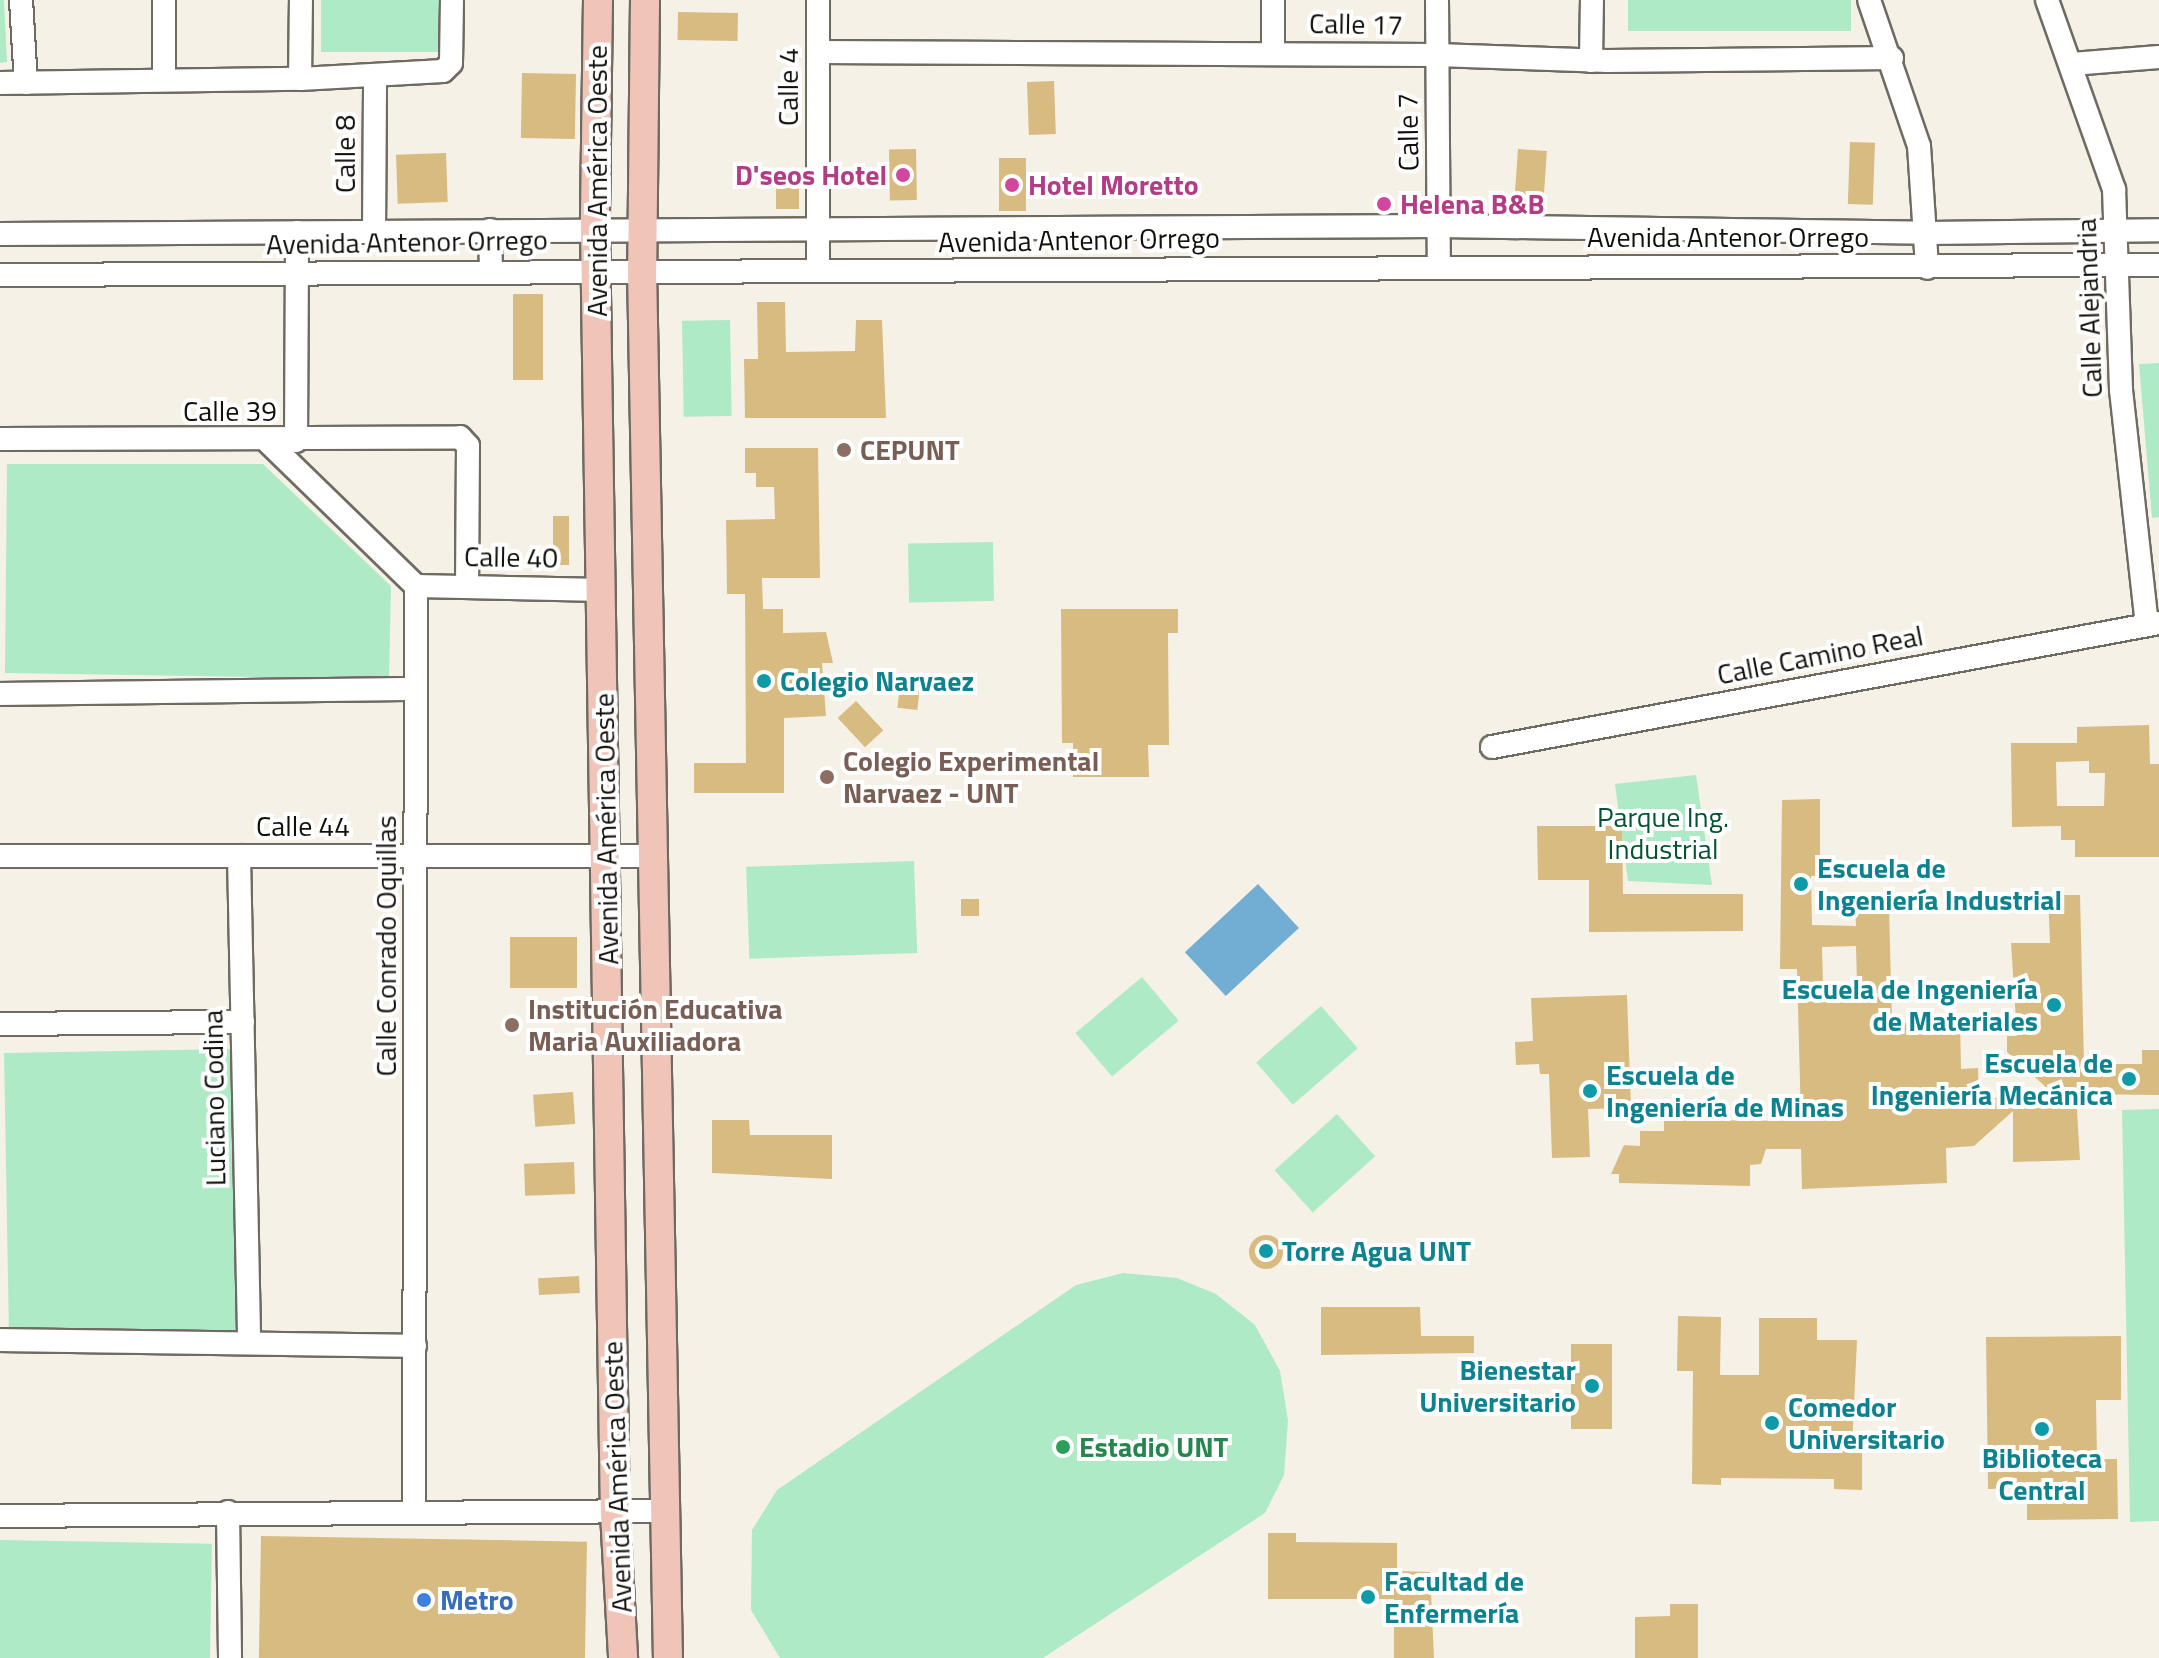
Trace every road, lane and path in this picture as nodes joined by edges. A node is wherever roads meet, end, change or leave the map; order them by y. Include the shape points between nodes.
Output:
1 (21, 0) edge
2 (164, 0) edge
3 (301, 0) edge
4 (452, 0) edge
5 (598, 0) edge
6 (645, 0) edge
7 (818, 0) edge
8 (1273, 0) edge
9 (1437, 0) edge
10 (1592, 0) edge
11 (1869, 0) edge
12 (2047, 0) edge
13 (818, 52) junction
14 (1273, 53) junction
15 (1437, 55) junction
16 (2159, 57) edge
17 (1892, 58) junction
18 (1591, 61) junction
19 (2072, 64) junction
20 (375, 77) junction
21 (164, 78) junction
22 (300, 79) junction
23 (0, 83) edge
24 (26, 83) junction
25 (1439, 226) junction
26 (595, 229) junction
27 (642, 229) junction
28 (490, 230) junction
29 (2159, 230) edge
30 (819, 231) junction
31 (297, 232) junction
32 (374, 232) junction
33 (2116, 232) junction
34 (1928, 233) junction
35 (0, 234) edge
36 (1439, 264) junction
37 (2159, 265) edge
38 (2114, 266) junction
39 (1927, 268) junction
40 (642, 269) junction
41 (596, 270) junction
42 (818, 270) junction
43 (491, 272) junction
44 (295, 274) junction
45 (0, 275) edge
46 (0, 439) edge
47 (296, 441) junction
48 (268, 442) junction
49 (416, 586) junction
50 (467, 586) junction
51 (603, 590) junction
52 (2153, 624) edge
53 (416, 689) junction
54 (0, 694) edge
55 (1492, 747) dead end
56 (0, 856) edge
57 (239, 856) junction
58 (416, 856) junction
59 (654, 856) junction
60 (608, 857) junction
61 (243, 1022) junction
62 (0, 1024) edge
63 (0, 1340) edge
64 (249, 1340) junction
65 (415, 1346) junction
66 (662, 1511) junction
67 (228, 1512) junction
68 (414, 1513) junction
69 (615, 1513) junction
70 (0, 1516) edge
71 (230, 1658) edge
72 (623, 1658) edge
73 (668, 1658) edge

1 - 24 street
2 - 21 street
3 - 22 street
4 - 20 street via 451,63 443,71
5 - 26 main road, Avenida América Oeste
6 - 27 main road, Avenida América Oeste
7 - 13 street, Calle 4
8 - 14 street
9 - 15 street, Calle 7
10 - 18 street
11 - 17 street
12 - 19 street, Calle Alejandria
13 - 14 street, Calle 17
13 - 30 street, Calle 4
14 - 15 street, Calle 17
15 - 18 street, Calle 17
15 - 25 street, Calle 7
16 - 19 street
17 - 18 street, Calle 17
17 - 34 street via 1919,146
19 - 33 street, Calle Alejandria via 2114,189
20 - 22 street
20 - 32 street, Calle 8
21 - 22 street
21 - 24 street
23 - 24 street
25 - 30 street, Avenida Antenor Orrego
25 - 34 street, Avenida Antenor Orrego
25 - 36 street, Calle 7
26 - 27 street, Avenida Antenor Orrego
26 - 28 street, Avenida Antenor Orrego
26 - 41 main road, Avenida América Oeste
27 - 30 street, Avenida Antenor Orrego
27 - 40 main road, Avenida América Oeste
28 - 32 street, Avenida Antenor Orrego
28 - 43 street
29 - 33 street, Avenida Antenor Orrego
30 - 42 street, Calle 4
31 - 32 street, Avenida Antenor Orrego
31 - 35 street, Avenida Antenor Orrego
31 - 44 street
33 - 34 street, Avenida Antenor Orrego
33 - 38 street, Calle Alejandria
34 - 39 street
36 - 39 street, Avenida Antenor Orrego
36 - 42 street, Avenida Antenor Orrego via 1035,272
37 - 38 street, Avenida Antenor Orrego
38 - 39 street, Avenida Antenor Orrego
38 - 52 street, Calle Alejandria via 2131,518
40 - 41 street, Avenida Antenor Orrego
40 - 42 street, Avenida Antenor Orrego
40 - 59 main road, Avenida América Oeste
41 - 43 street, Avenida Antenor Orrego
41 - 51 main road, Avenida América Oeste
43 - 44 street, Avenida Antenor Orrego
44 - 45 street, Avenida Antenor Orrego
44 - 47 street
46 - 48 street, Calle 39
47 - 48 street, Calle 39
47 - 50 street, Calle 39 via 460,437 468,446
48 - 49 street
49 - 50 street, Calle 40
49 - 53 street, Calle Conrado Oquillas
50 - 51 street, Calle 40
51 - 60 main road, Avenida América Oeste
52 - 55 street, Calle Camino Real
53 - 54 street
53 - 58 street, Calle Conrado Oquillas
56 - 57 street, Calle 44
57 - 58 street, Calle 44
57 - 61 street, Luciano Codina
58 - 60 street, Calle 44
58 - 65 street, Calle Conrado Oquillas
59 - 60 street, Calle 44
59 - 66 main road, Avenida América Oeste
60 - 69 main road, Avenida América Oeste
61 - 62 street
61 - 64 street, Luciano Codina
63 - 64 street
64 - 65 street
65 - 68 street, Calle Conrado Oquillas
66 - 69 street
66 - 73 main road, Avenida América Oeste
67 - 68 street
67 - 70 street
67 - 71 street
68 - 69 street
69 - 72 main road, Avenida América Oeste

